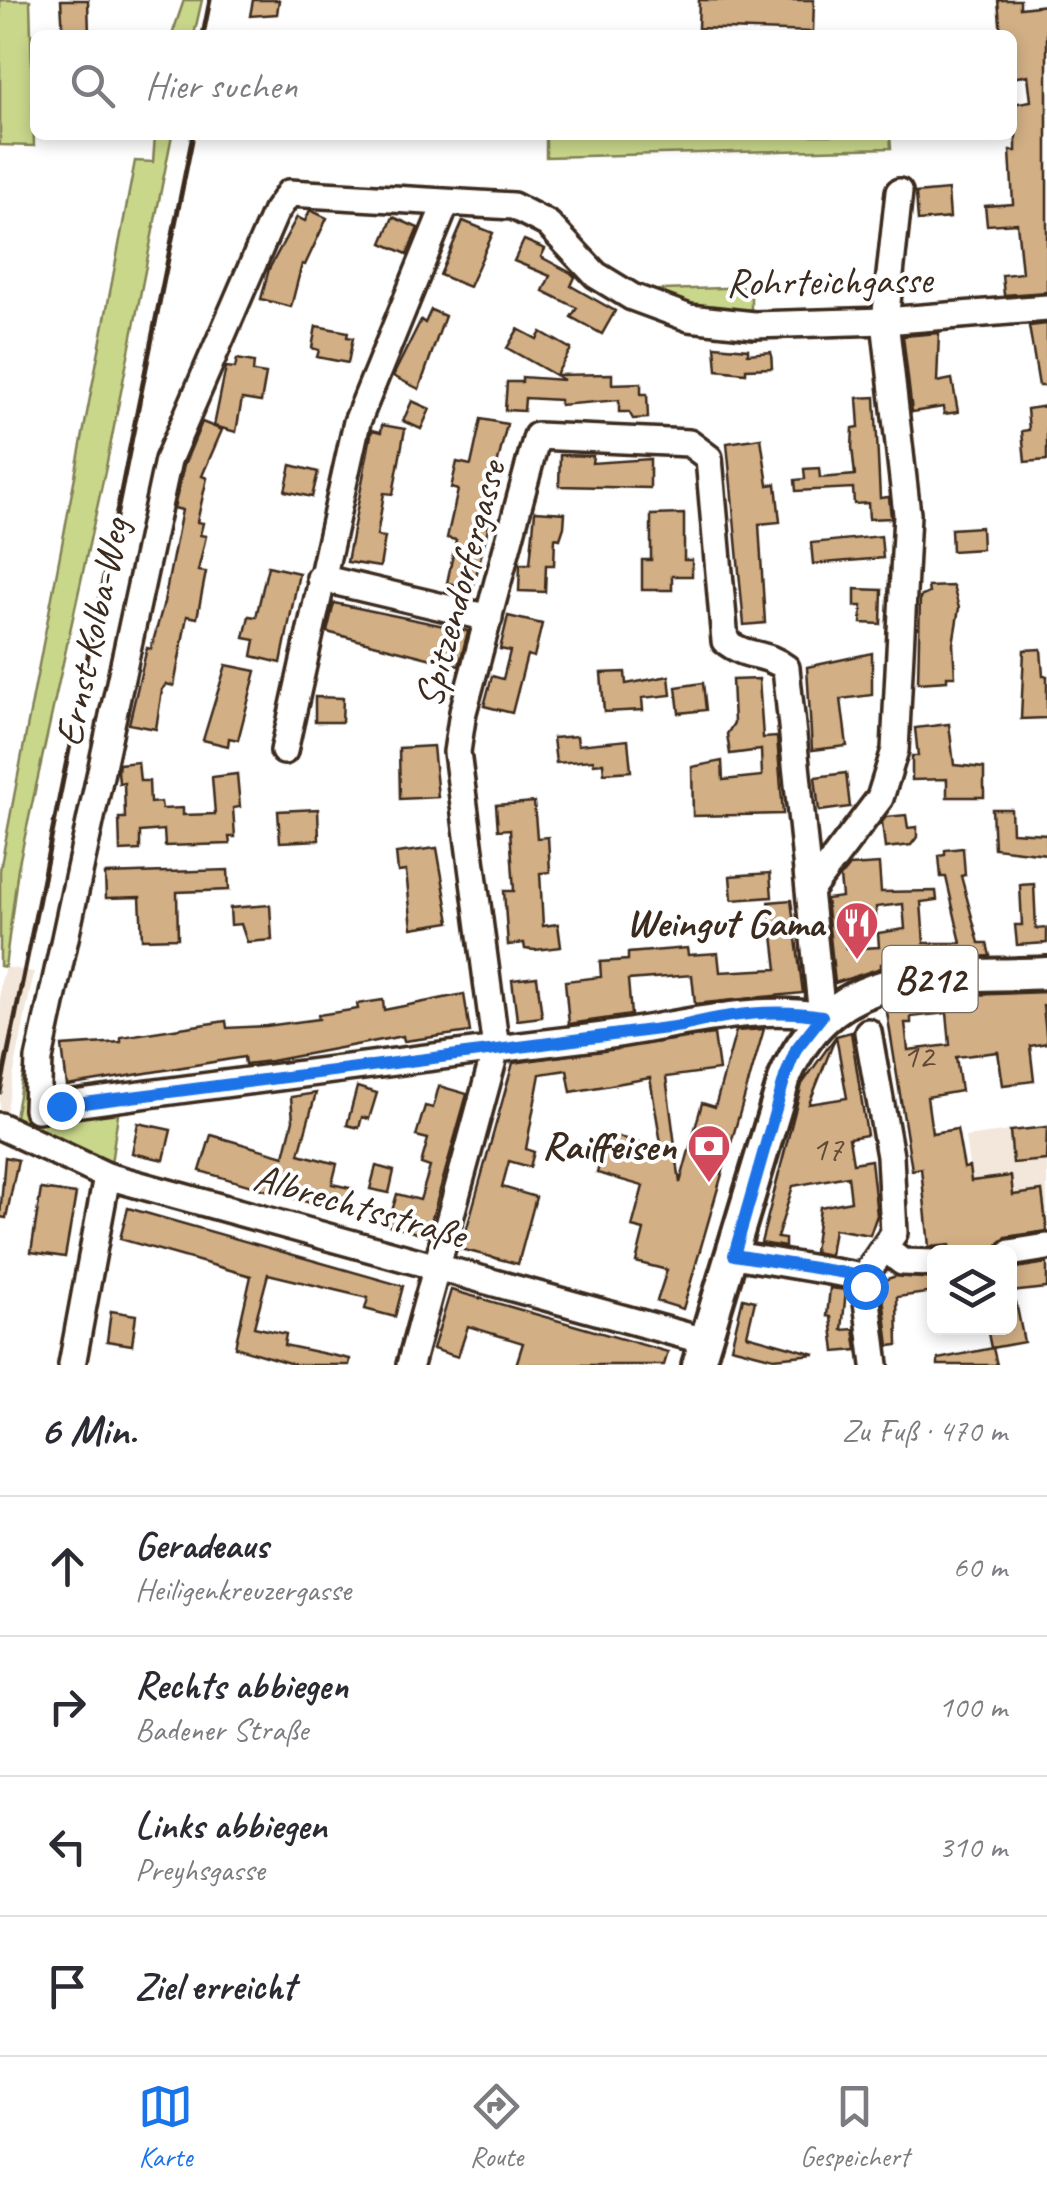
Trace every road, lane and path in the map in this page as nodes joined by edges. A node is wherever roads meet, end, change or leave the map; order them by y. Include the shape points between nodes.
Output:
1 (289, 192) joint
2 (899, 192) dead end
3 (446, 203) junction
4 (1047, 308) edge
5 (885, 322) junction
6 (320, 578) junction
7 (489, 618) junction
8 (284, 751) dead end
9 (806, 850) junction
10 (838, 850) junction
11 (810, 888) junction
12 (1047, 973) edge
13 (822, 1016) junction
14 (868, 1032) dead end
15 (496, 1049) junction
16 (0, 1126) edge
17 (107, 1176) junction
18 (1047, 1247) edge
19 (886, 1250) junction
20 (1017, 1252) edge
21 (734, 1255) junction
22 (927, 1263) edge
23 (436, 1268) junction
24 (864, 1276) junction
25 (702, 1353) edge
26 (72, 1365) edge
27 (410, 1365) edge
28 (875, 1365) edge

1 - 3 street, Rohrteichgasse
1 - 15 street, Ernst Kolba-Weg via 168,460 38,1059 36,1108
2 - 5 street
3 - 5 street, Rohrteichgasse via 513,206 548,224 596,275 690,318 754,325
3 - 6 street via 358,422
4 - 5 street, Rohrteichgasse
5 - 10 street via 907,514 895,750 880,798
6 - 7 street
6 - 8 street
7 - 9 street, Spitzendorfergasse via 537,436 689,443 709,458 725,641 744,656 769,655 786,668
7 - 15 street, Spitzendorfergasse via 457,752
9 - 10 street
9 - 11 street, Spitzendorfergasse
10 - 11 street
11 - 13 street, Spitzendorfergasse
12 - 13 main road, B212 via 896,981 848,998
13 - 15 street via 719,1016
13 - 21 main road, B212 via 796,1049 785,1077
14 - 19 street via 890,1156 894,1233
15 - 23 street
16 - 17 street, Albrechtsstraße
17 - 23 street, Albrechtsstraße
17 - 26 street
18 - 20 street
19 - 22 street via 902,1262
19 - 24 street
21 - 24 street
21 - 25 main road, B212
23 - 25 street, Albrechtsstraße
23 - 27 street
24 - 28 street

